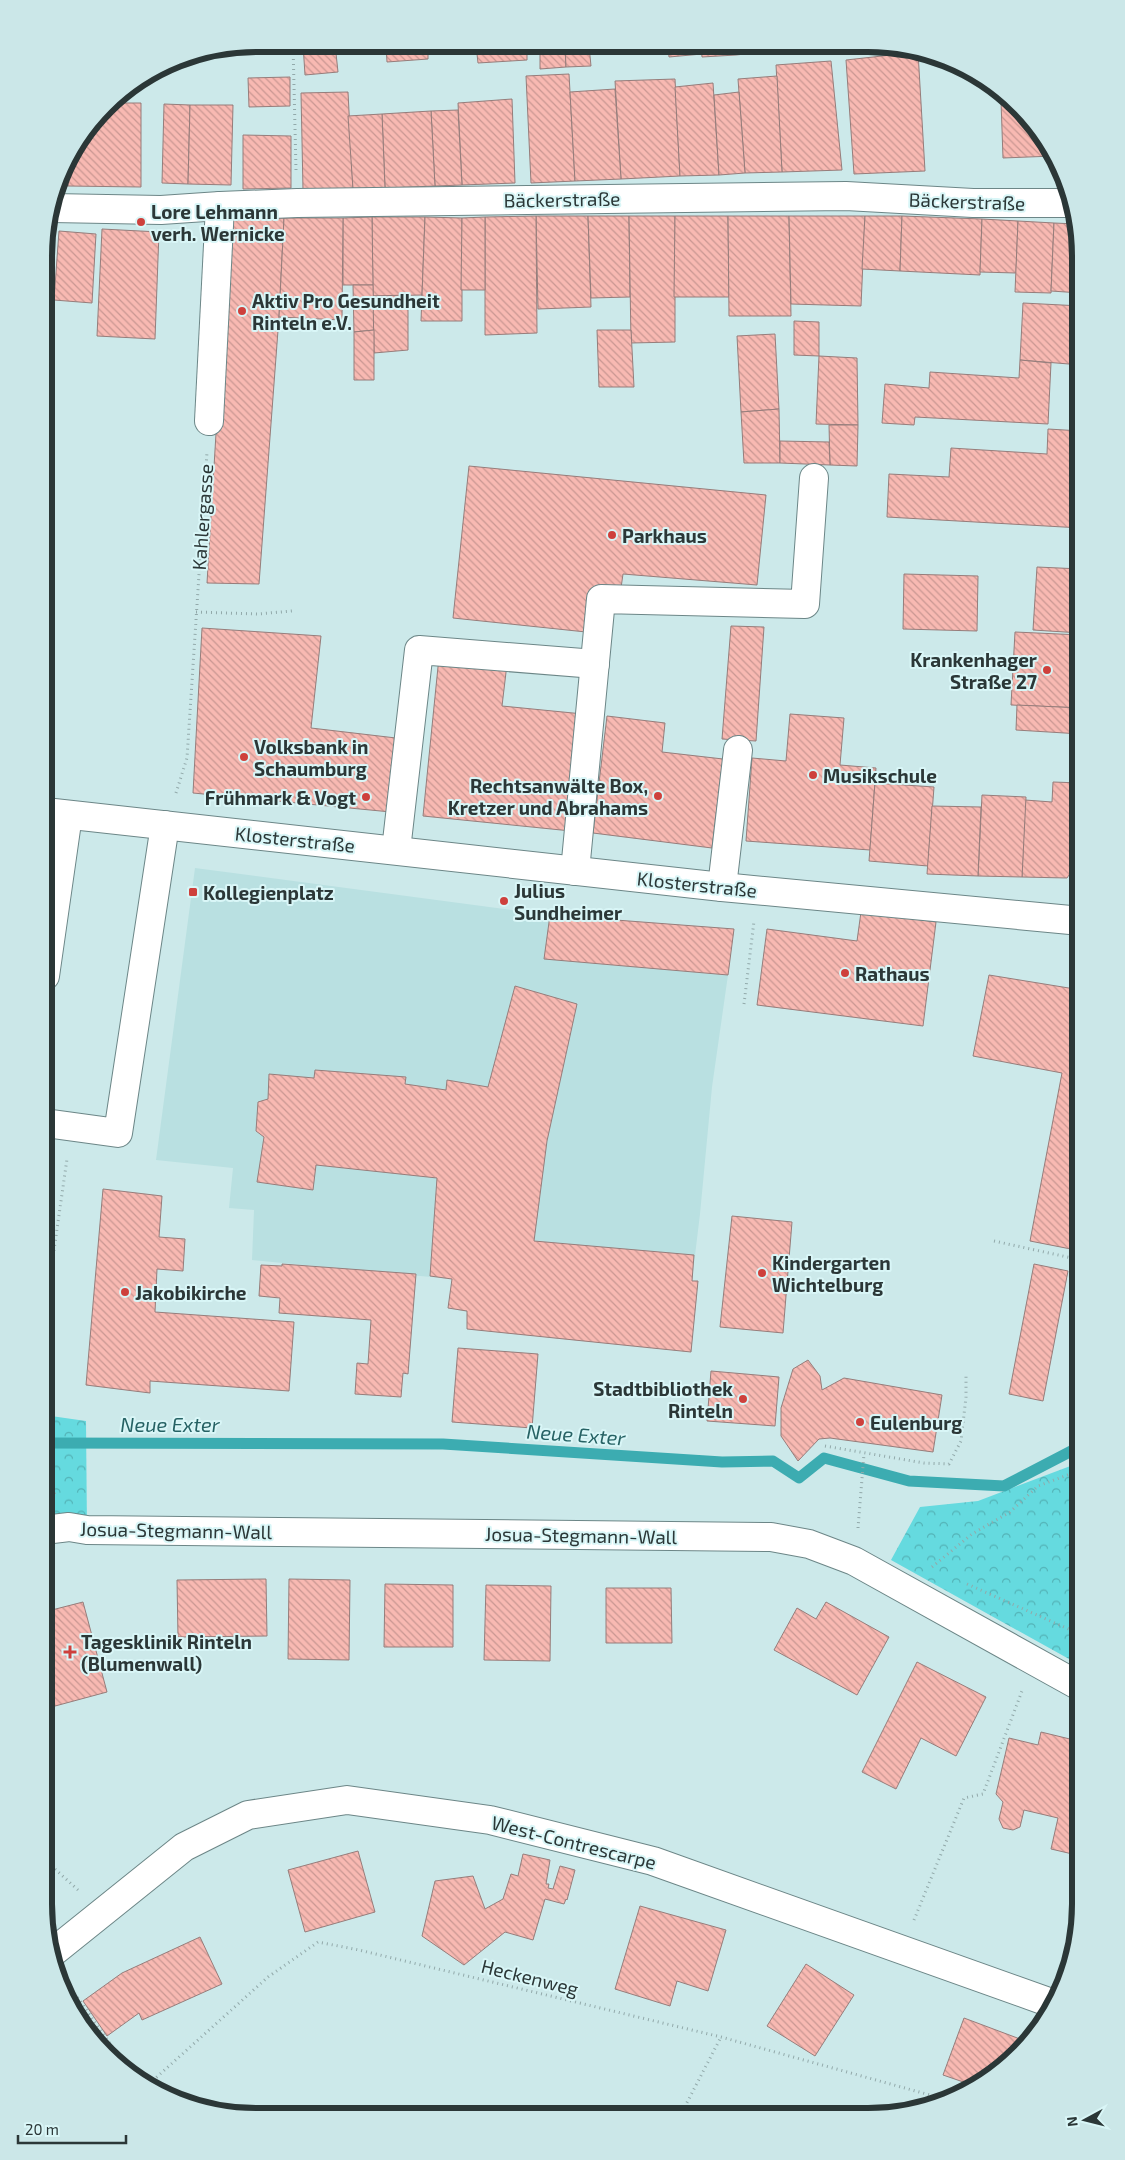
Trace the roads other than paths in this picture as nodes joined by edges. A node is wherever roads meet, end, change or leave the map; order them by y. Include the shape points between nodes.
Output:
1 (1066, 203) edge
2 (220, 206) junction
3 (58, 208) edge
4 (209, 421) road end
5 (814, 478) dead end
6 (595, 664) junction
7 (738, 750) dead end
8 (57, 814) edge
9 (165, 824) junction
10 (396, 850) junction
11 (576, 870) junction
12 (52, 882) edge
13 (722, 887) junction
14 (1072, 920) edge
15 (52, 1124) edge
16 (52, 1529) edge
17 (1072, 1682) edge
18 (57, 1949) edge
19 (1047, 2001) edge

1 - 2 street, Bäckerstraße via 973,203 846,196
2 - 3 street, Bäckerstraße via 161,210
2 - 4 street
5 - 6 street via 805,604 601,599
6 - 10 street via 419,650
6 - 11 street
7 - 13 street
8 - 9 street, Klosterstraße
8 - 12 street, Klosterstraße
9 - 10 street, Klosterstraße
9 - 15 street via 118,1133
10 - 11 street, Klosterstraße
11 - 13 street, Klosterstraße
13 - 14 street, Klosterstraße
16 - 17 street, Josua-Stegmann-Wall via 771,1537 809,1544 854,1561
18 - 19 street, West-Contrescarpe via 184,1847 248,1815 347,1800 490,1820 653,1861

